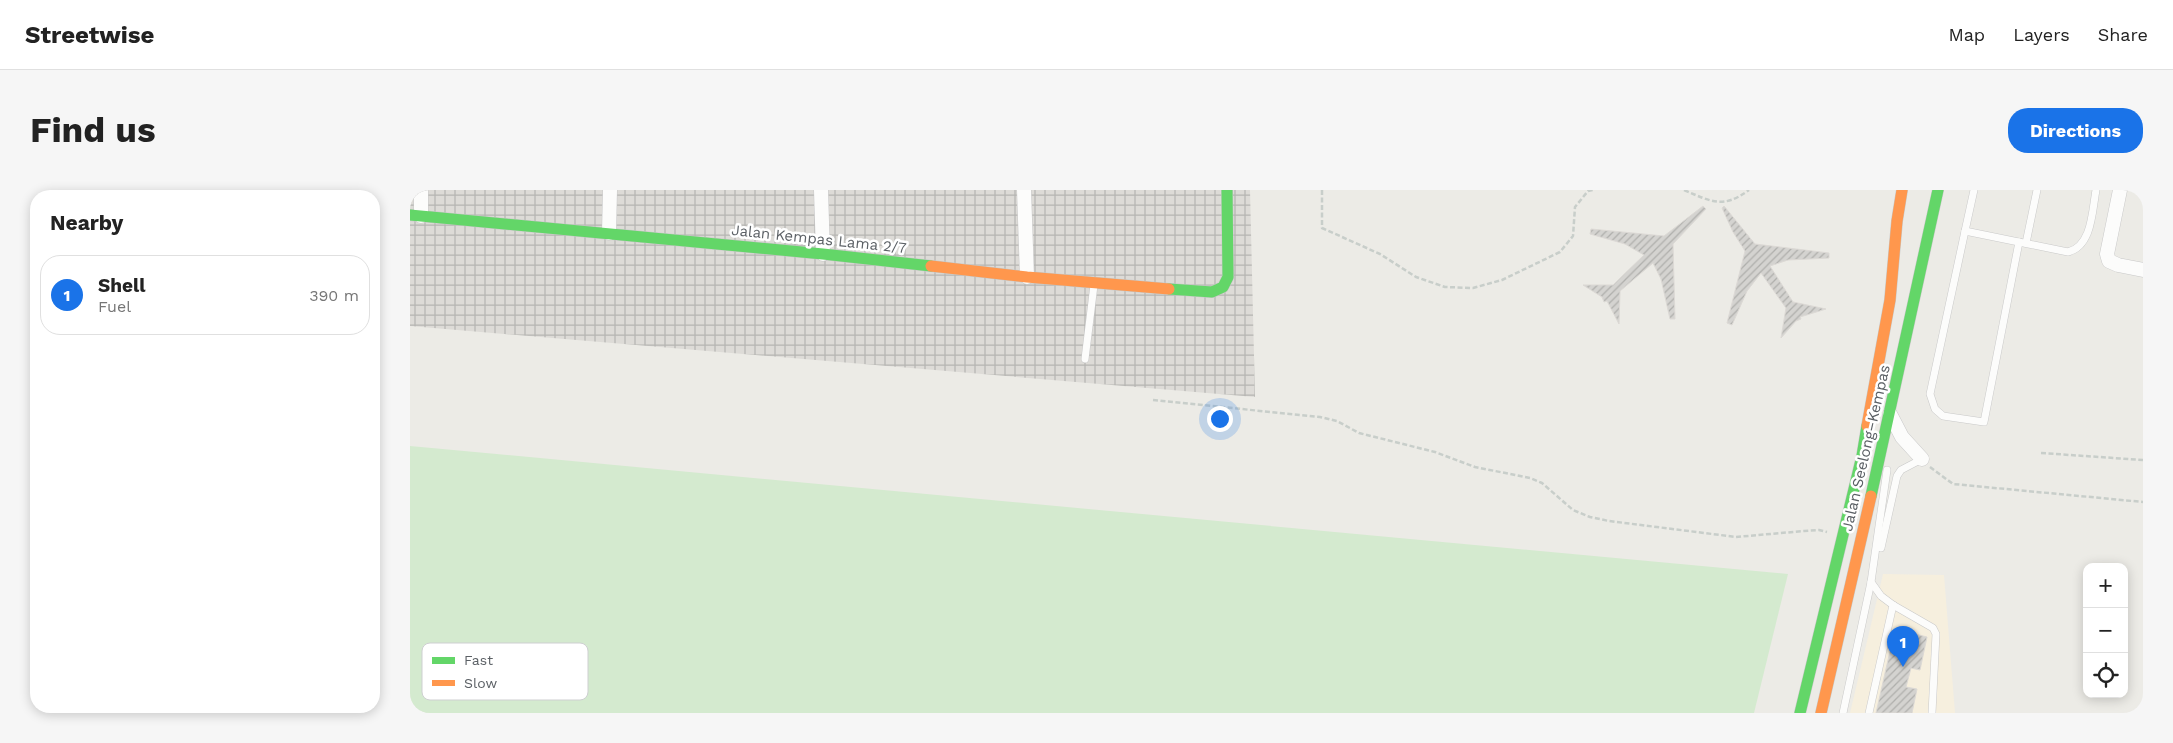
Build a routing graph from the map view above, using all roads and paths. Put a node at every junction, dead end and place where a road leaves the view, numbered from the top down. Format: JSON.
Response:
{"nodes":[{"id":1,"x":421,"y":190,"type":"edge"},
{"id":2,"x":610,"y":190,"type":"edge"},
{"id":3,"x":821,"y":190,"type":"edge"},
{"id":4,"x":1024,"y":190,"type":"edge"},
{"id":5,"x":1227,"y":190,"type":"edge"},
{"id":6,"x":1322,"y":190,"type":"edge"},
{"id":7,"x":1593,"y":190,"type":"edge"},
{"id":8,"x":1684,"y":190,"type":"edge"},
{"id":9,"x":1749,"y":190,"type":"edge"},
{"id":10,"x":1896,"y":190,"type":"edge"},
{"id":11,"x":1902,"y":190,"type":"edge"},
{"id":12,"x":1938,"y":190,"type":"edge"},
{"id":13,"x":1974,"y":190,"type":"edge"},
{"id":14,"x":2037,"y":190,"type":"edge"},
{"id":15,"x":2096,"y":190,"type":"edge"},
{"id":16,"x":2120,"y":190,"type":"edge"},
{"id":17,"x":416,"y":215,"type":"edge"},
{"id":18,"x":1897,"y":222,"type":"junction"},
{"id":19,"x":1965,"y":230,"type":"junction"},
{"id":20,"x":609,"y":233,"type":"junction"},
{"id":21,"x":2023,"y":243,"type":"junction"},
{"id":22,"x":822,"y":254,"type":"junction"},
{"id":23,"x":2143,"y":270,"type":"edge"},
{"id":24,"x":1027,"y":277,"type":"junction"},
{"id":25,"x":1094,"y":283,"type":"junction"},
{"id":26,"x":1085,"y":359,"type":"dead end"},
{"id":27,"x":1152,"y":400,"type":"dead end"},
{"id":28,"x":1890,"y":414,"type":"junction"},
{"id":29,"x":2040,"y":453,"type":"dead end"},
{"id":30,"x":1922,"y":459,"type":"junction"},
{"id":31,"x":2143,"y":460,"type":"edge"},
{"id":32,"x":2143,"y":502,"type":"edge"},
{"id":33,"x":1843,"y":537,"type":"junction"},
{"id":34,"x":1871,"y":582,"type":"junction"},
{"id":35,"x":1893,"y":605,"type":"junction"},
{"id":36,"x":1800,"y":713,"type":"edge"},
{"id":37,"x":1821,"y":713,"type":"edge"},
{"id":38,"x":1843,"y":713,"type":"edge"},
{"id":39,"x":1869,"y":713,"type":"edge"},
{"id":40,"x":1932,"y":713,"type":"edge"}],
"edges":[{"from":1,"to":17,"type":"street"},
{"from":2,"to":20,"type":"street"},
{"from":3,"to":22,"type":"street"},
{"from":4,"to":24,"type":"street"},
{"from":5,"to":25,"type":"main road","name":"Jalan Kempas Lama 2/7"},
{"from":6,"to":7,"type":"path"},
{"from":8,"to":9,"type":"path"},
{"from":10,"to":18,"type":"main road"},
{"from":11,"to":18,"type":"main road","name":"Jalan Seelong–Kempas"},
{"from":12,"to":28,"type":"main road","name":"Jalan Seelong–Kempas"},
{"from":13,"to":19,"type":"lane"},
{"from":14,"to":21,"type":"lane"},
{"from":15,"to":21,"type":"lane"},
{"from":16,"to":23,"type":"street"},
{"from":17,"to":20,"type":"main road","name":"Jalan Kempas Lama 2/7"},
{"from":18,"to":33,"type":"main road","name":"Jalan Seelong–Kempas"},
{"from":19,"to":21,"type":"lane"},
{"from":19,"to":21,"type":"lane"},
{"from":20,"to":22,"type":"main road","name":"Jalan Kempas Lama 2/7"},
{"from":22,"to":24,"type":"main road","name":"Jalan Kempas Lama 2/7"},
{"from":24,"to":25,"type":"main road","name":"Jalan Kempas Lama 2/7"},
{"from":25,"to":26,"type":"lane"},
{"from":27,"to":33,"type":"path"},
{"from":28,"to":30,"type":"street"},
{"from":28,"to":34,"type":"lane"},
{"from":28,"to":37,"type":"main road","name":"Jalan Seelong–Kempas"},
{"from":29,"to":31,"type":"path"},
{"from":30,"to":32,"type":"path"},
{"from":30,"to":34,"type":"lane"},
{"from":33,"to":36,"type":"main road","name":"Jalan Seelong–Kempas"},
{"from":34,"to":35,"type":"lane"},
{"from":34,"to":38,"type":"lane"},
{"from":35,"to":39,"type":"lane"},
{"from":35,"to":40,"type":"lane"}]}
